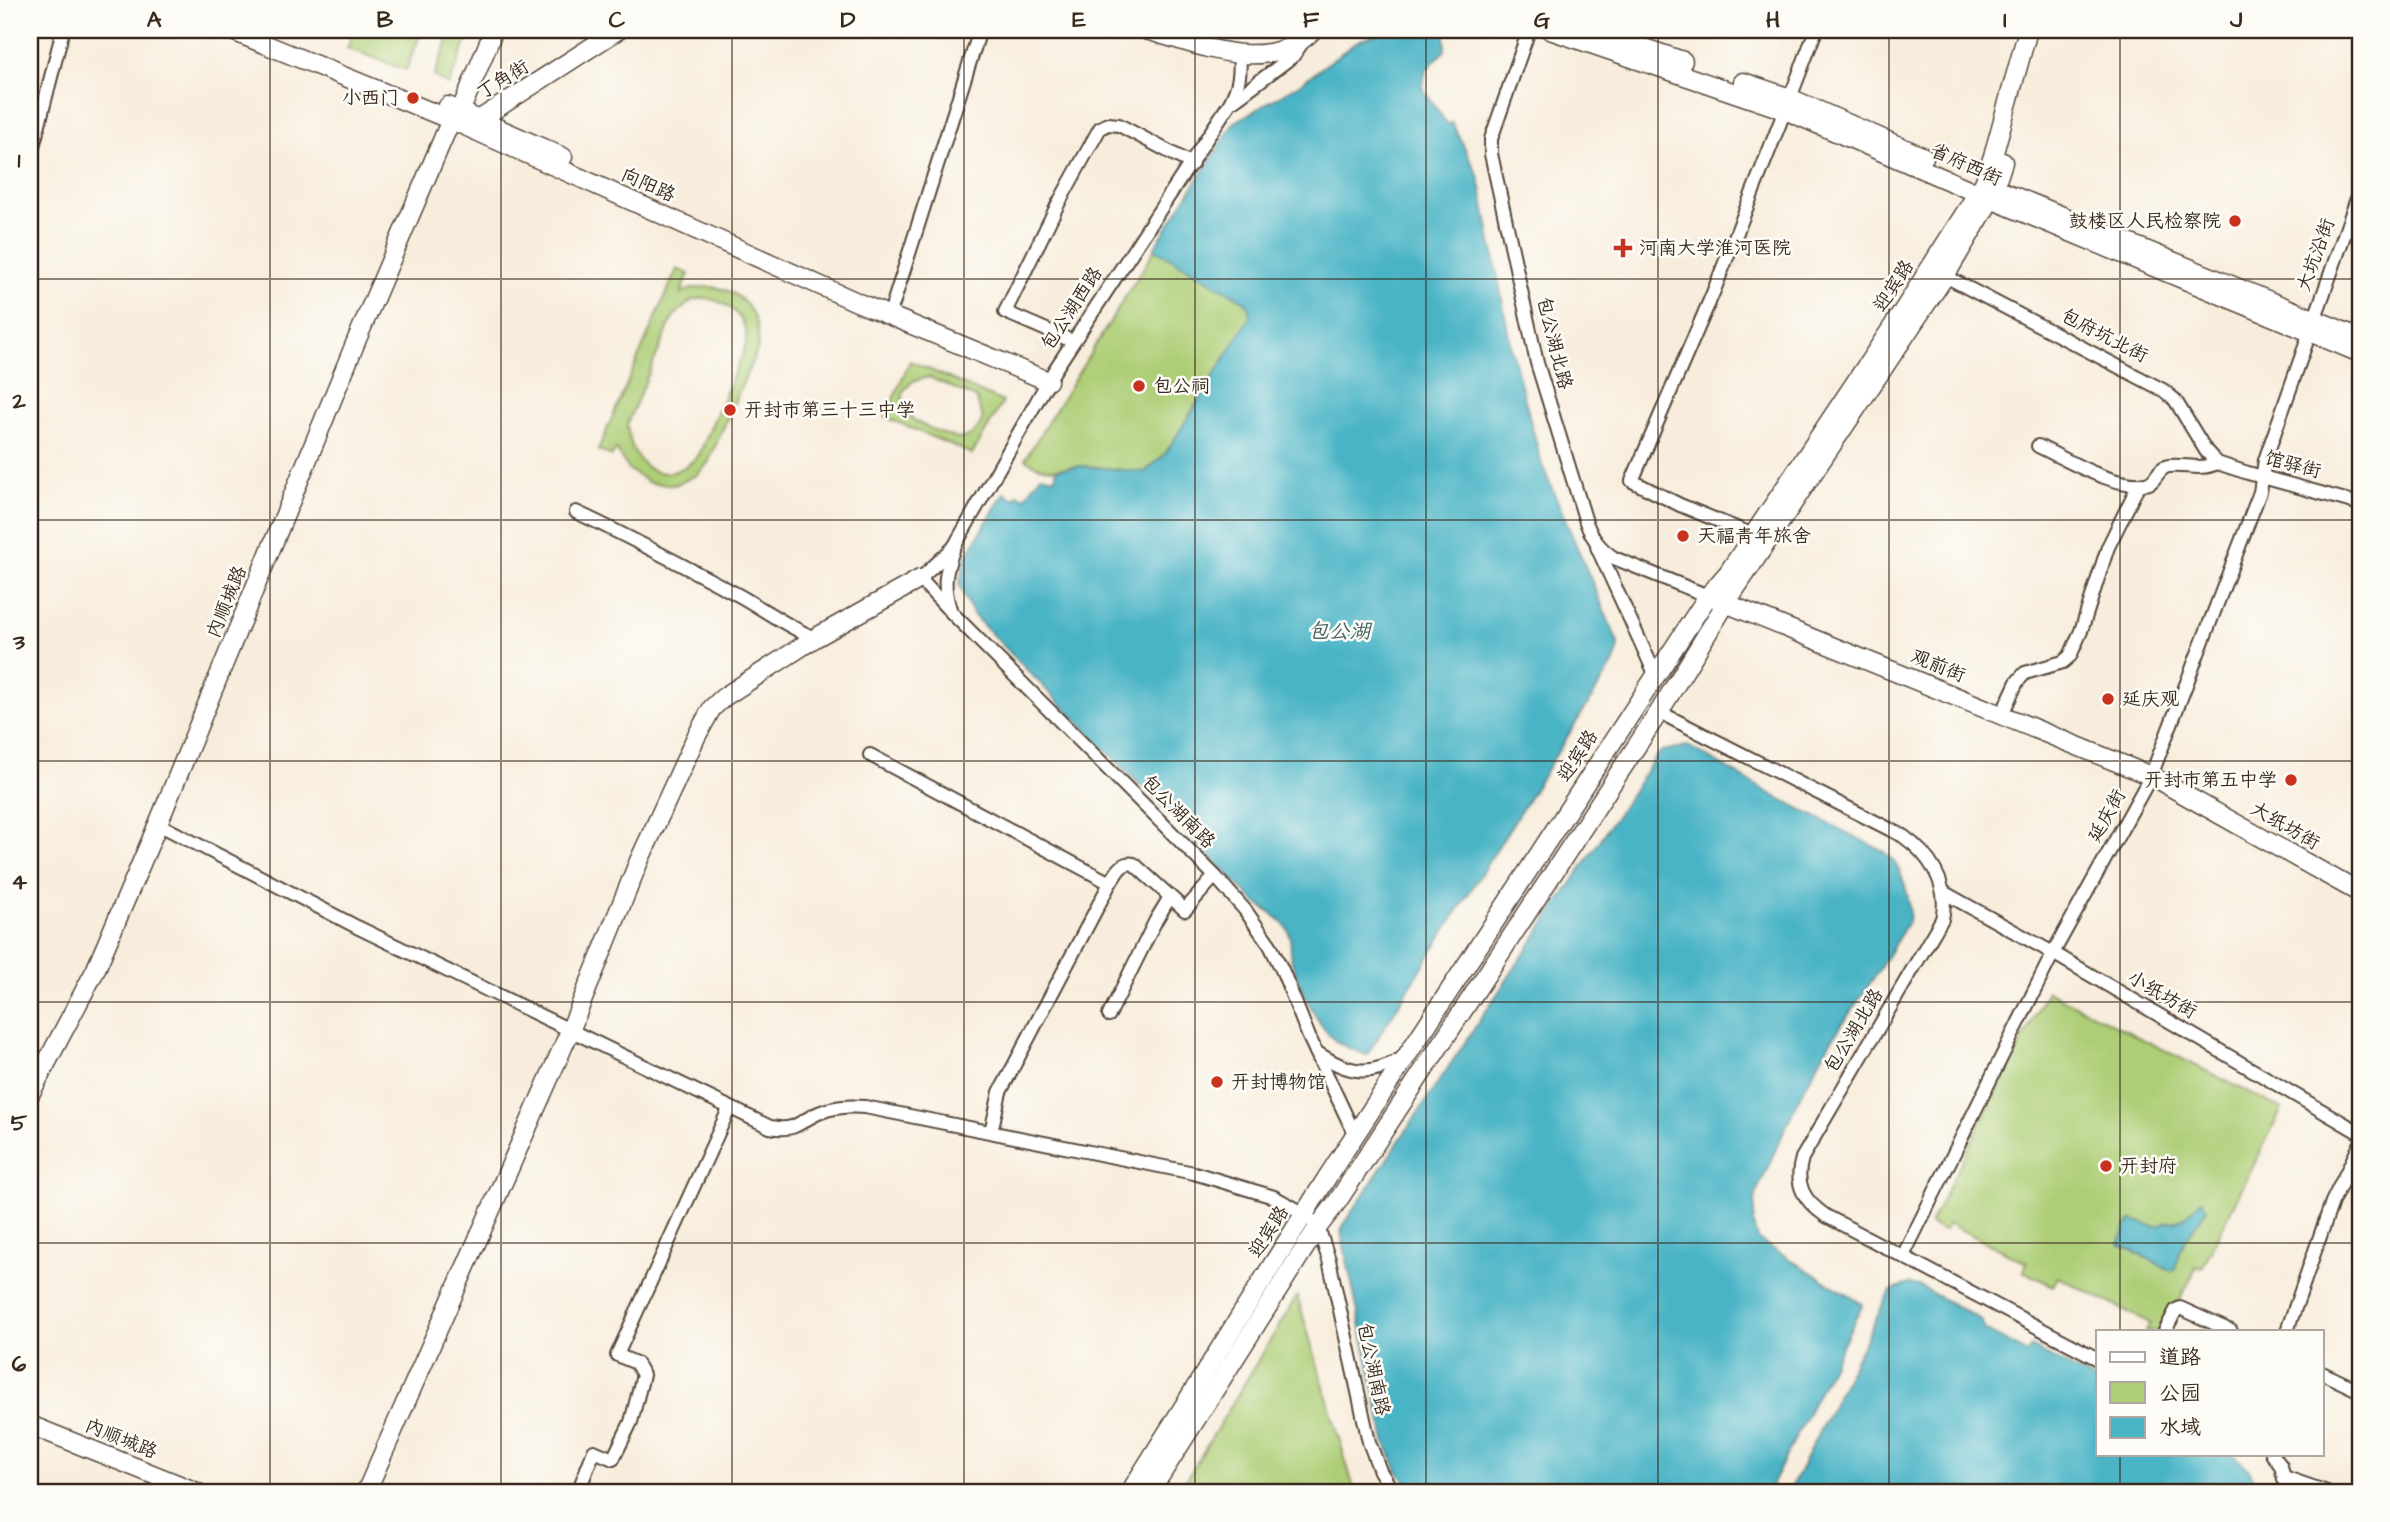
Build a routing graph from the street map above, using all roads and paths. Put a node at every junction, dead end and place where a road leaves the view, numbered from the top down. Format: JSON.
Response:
{"nodes":[{"id":1,"x":63,"y":30,"type":"edge"},
{"id":2,"x":230,"y":30,"type":"edge"},
{"id":3,"x":260,"y":30,"type":"edge"},
{"id":4,"x":485,"y":30,"type":"edge"},
{"id":5,"x":494,"y":30,"type":"edge"},
{"id":6,"x":618,"y":30,"type":"edge"},
{"id":7,"x":980,"y":30,"type":"edge"},
{"id":8,"x":1146,"y":30,"type":"edge"},
{"id":9,"x":1529,"y":30,"type":"edge"},
{"id":10,"x":1550,"y":30,"type":"edge"},
{"id":11,"x":1590,"y":30,"type":"edge"},
{"id":12,"x":1816,"y":30,"type":"edge"},
{"id":13,"x":2028,"y":30,"type":"edge"},
{"id":14,"x":2040,"y":30,"type":"edge"},
{"id":15,"x":1310,"y":32,"type":"edge"},
{"id":16,"x":1239,"y":54,"type":"junction"},
{"id":17,"x":1230,"y":103,"type":"junction"},
{"id":18,"x":1787,"y":104,"type":"junction"},
{"id":19,"x":454,"y":116,"type":"junction"},
{"id":20,"x":480,"y":119,"type":"junction"},
{"id":21,"x":30,"y":159,"type":"edge"},
{"id":22,"x":1192,"y":164,"type":"junction"},
{"id":23,"x":2360,"y":190,"type":"edge"},
{"id":24,"x":1987,"y":191,"type":"junction"},
{"id":25,"x":1945,"y":276,"type":"junction"},
{"id":26,"x":892,"y":304,"type":"junction"},
{"id":27,"x":2311,"y":327,"type":"junction"},
{"id":28,"x":2360,"y":338,"type":"edge"},
{"id":29,"x":1072,"y":341,"type":"junction"},
{"id":30,"x":2360,"y":353,"type":"edge"},
{"id":31,"x":1051,"y":376,"type":"junction"},
{"id":32,"x":2038,"y":446,"type":"dead end"},
{"id":33,"x":2217,"y":463,"type":"junction"},
{"id":34,"x":2262,"y":477,"type":"junction"},
{"id":35,"x":2139,"y":484,"type":"junction"},
{"id":36,"x":2360,"y":504,"type":"edge"},
{"id":37,"x":576,"y":512,"type":"dead end"},
{"id":38,"x":1753,"y":536,"type":"junction"},
{"id":39,"x":1592,"y":538,"type":"junction"},
{"id":40,"x":954,"y":548,"type":"junction"},
{"id":41,"x":920,"y":579,"type":"junction"},
{"id":42,"x":1709,"y":596,"type":"junction"},
{"id":43,"x":1726,"y":603,"type":"junction"},
{"id":44,"x":951,"y":612,"type":"junction"},
{"id":45,"x":815,"y":638,"type":"junction"},
{"id":46,"x":1656,"y":676,"type":"junction"},
{"id":47,"x":1659,"y":712,"type":"junction"},
{"id":48,"x":2002,"y":714,"type":"junction"},
{"id":49,"x":870,"y":755,"type":"dead end"},
{"id":50,"x":2151,"y":776,"type":"junction"},
{"id":51,"x":158,"y":824,"type":"junction"},
{"id":52,"x":1215,"y":876,"type":"junction"},
{"id":53,"x":1111,"y":883,"type":"junction"},
{"id":54,"x":1943,"y":892,"type":"junction"},
{"id":55,"x":2360,"y":893,"type":"edge"},
{"id":56,"x":1170,"y":897,"type":"junction"},
{"id":57,"x":2053,"y":953,"type":"junction"},
{"id":58,"x":1109,"y":1015,"type":"dead end"},
{"id":59,"x":570,"y":1031,"type":"junction"},
{"id":60,"x":1316,"y":1052,"type":"junction"},
{"id":61,"x":1408,"y":1054,"type":"junction"},
{"id":62,"x":30,"y":1094,"type":"edge"},
{"id":63,"x":729,"y":1109,"type":"junction"},
{"id":64,"x":991,"y":1132,"type":"junction"},
{"id":65,"x":2360,"y":1133,"type":"edge"},
{"id":66,"x":1355,"y":1135,"type":"junction"},
{"id":67,"x":2360,"y":1145,"type":"edge"},
{"id":68,"x":1312,"y":1221,"type":"junction"},
{"id":69,"x":1903,"y":1256,"type":"junction"},
{"id":70,"x":2166,"y":1330,"type":"edge"},
{"id":71,"x":2229,"y":1330,"type":"edge"},
{"id":72,"x":2287,"y":1330,"type":"edge"},
{"id":73,"x":2096,"y":1358,"type":"edge"},
{"id":74,"x":2324,"y":1374,"type":"edge"},
{"id":75,"x":2360,"y":1391,"type":"edge"},
{"id":76,"x":30,"y":1425,"type":"edge"},
{"id":77,"x":2274,"y":1456,"type":"edge"},
{"id":78,"x":2284,"y":1477,"type":"junction"},
{"id":79,"x":197,"y":1492,"type":"edge"},
{"id":80,"x":366,"y":1492,"type":"edge"},
{"id":81,"x":578,"y":1492,"type":"edge"},
{"id":82,"x":1130,"y":1492,"type":"edge"},
{"id":83,"x":1150,"y":1492,"type":"edge"},
{"id":84,"x":1393,"y":1492,"type":"edge"},
{"id":85,"x":2287,"y":1492,"type":"edge"},
{"id":86,"x":2327,"y":1492,"type":"edge"}],
"edges":[{"from":1,"to":21,"type":"street"},
{"from":2,"to":19,"type":"street","name":"向阳路"},
{"from":3,"to":19,"type":"street","name":"向阳路"},
{"from":4,"to":19,"type":"street","name":"内顺城路"},
{"from":5,"to":19,"type":"street","name":"内顺城路"},
{"from":6,"to":20,"type":"street","name":"丁角街"},
{"from":7,"to":26,"type":"street"},
{"from":8,"to":16,"type":"street"},
{"from":9,"to":39,"type":"street","name":"包公湖北路"},
{"from":10,"to":18,"type":"street","name":"省府西街"},
{"from":11,"to":18,"type":"street","name":"省府西街"},
{"from":12,"to":18,"type":"street"},
{"from":13,"to":24,"type":"street","name":"迎宾路"},
{"from":14,"to":24,"type":"street","name":"迎宾路"},
{"from":15,"to":16,"type":"street"},
{"from":15,"to":17,"type":"street"},
{"from":16,"to":17,"type":"street","name":"包公湖西路"},
{"from":17,"to":22,"type":"street","name":"包公湖西路"},
{"from":18,"to":24,"type":"street","name":"省府西街"},
{"from":18,"to":38,"type":"street"},
{"from":19,"to":20,"type":"street","name":"向阳路"},
{"from":19,"to":31,"type":"street","name":"向阳路"},
{"from":19,"to":51,"type":"street","name":"内顺城路"},
{"from":20,"to":26,"type":"street","name":"向阳路"},
{"from":22,"to":29,"type":"street","name":"包公湖西路"},
{"from":22,"to":29,"type":"street"},
{"from":23,"to":27,"type":"street","name":"大坑沿街"},
{"from":24,"to":25,"type":"street","name":"迎宾路"},
{"from":24,"to":27,"type":"street","name":"省府西街"},
{"from":24,"to":38,"type":"street","name":"迎宾路"},
{"from":25,"to":33,"type":"street","name":"包府坑北街"},
{"from":25,"to":43,"type":"street","name":"迎宾路"},
{"from":26,"to":31,"type":"street","name":"向阳路"},
{"from":27,"to":28,"type":"street","name":"省府西街"},
{"from":27,"to":30,"type":"street","name":"省府西街"},
{"from":27,"to":34,"type":"street","name":"延庆街"},
{"from":29,"to":31,"type":"street","name":"包公湖西路"},
{"from":31,"to":40,"type":"street","name":"包公湖西路"},
{"from":32,"to":35,"type":"street"},
{"from":33,"to":34,"type":"street","name":"馆驿街"},
{"from":33,"to":35,"type":"street"},
{"from":34,"to":36,"type":"street","name":"馆驿街"},
{"from":34,"to":50,"type":"street","name":"延庆街"},
{"from":35,"to":48,"type":"street"},
{"from":37,"to":45,"type":"street"},
{"from":38,"to":42,"type":"street","name":"迎宾路"},
{"from":39,"to":42,"type":"street"},
{"from":39,"to":46,"type":"street","name":"包公湖北路"},
{"from":40,"to":41,"type":"street","name":"包公湖西路"},
{"from":40,"to":44,"type":"street"},
{"from":41,"to":44,"type":"street","name":"包公湖南路"},
{"from":41,"to":45,"type":"street"},
{"from":42,"to":43,"type":"street","name":"观前街"},
{"from":42,"to":46,"type":"street","name":"迎宾路"},
{"from":43,"to":47,"type":"street","name":"迎宾路"},
{"from":43,"to":48,"type":"street","name":"观前街"},
{"from":44,"to":52,"type":"street","name":"包公湖南路"},
{"from":45,"to":59,"type":"street"},
{"from":46,"to":61,"type":"street","name":"迎宾路"},
{"from":47,"to":54,"type":"street"},
{"from":47,"to":68,"type":"street","name":"迎宾路"},
{"from":48,"to":50,"type":"street","name":"观前街"},
{"from":49,"to":53,"type":"street"},
{"from":50,"to":55,"type":"street","name":"大纸坊街"},
{"from":50,"to":57,"type":"street","name":"延庆街"},
{"from":51,"to":59,"type":"street"},
{"from":51,"to":62,"type":"street","name":"内顺城路"},
{"from":52,"to":56,"type":"street"},
{"from":52,"to":60,"type":"street","name":"包公湖南路"},
{"from":53,"to":56,"type":"street"},
{"from":53,"to":64,"type":"street"},
{"from":54,"to":57,"type":"street","name":"小纸坊街"},
{"from":54,"to":69,"type":"street","name":"包公湖北路"},
{"from":56,"to":58,"type":"street"},
{"from":57,"to":65,"type":"street","name":"小纸坊街"},
{"from":57,"to":69,"type":"street","name":"延庆街"},
{"from":59,"to":63,"type":"street"},
{"from":59,"to":80,"type":"street"},
{"from":60,"to":61,"type":"street"},
{"from":60,"to":66,"type":"street","name":"包公湖南路"},
{"from":61,"to":66,"type":"street","name":"迎宾路"},
{"from":63,"to":64,"type":"street"},
{"from":63,"to":81,"type":"street"},
{"from":64,"to":68,"type":"street"},
{"from":66,"to":68,"type":"street","name":"迎宾路"},
{"from":67,"to":72,"type":"street"},
{"from":68,"to":82,"type":"street","name":"迎宾路"},
{"from":68,"to":83,"type":"street","name":"迎宾路"},
{"from":68,"to":84,"type":"street","name":"包公湖南路"},
{"from":69,"to":73,"type":"street","name":"包公湖北路"},
{"from":70,"to":71,"type":"street"},
{"from":74,"to":75,"type":"street"},
{"from":76,"to":79,"type":"street","name":"内顺城路"},
{"from":77,"to":78,"type":"street"},
{"from":78,"to":85,"type":"street"},
{"from":78,"to":86,"type":"street"}]}
